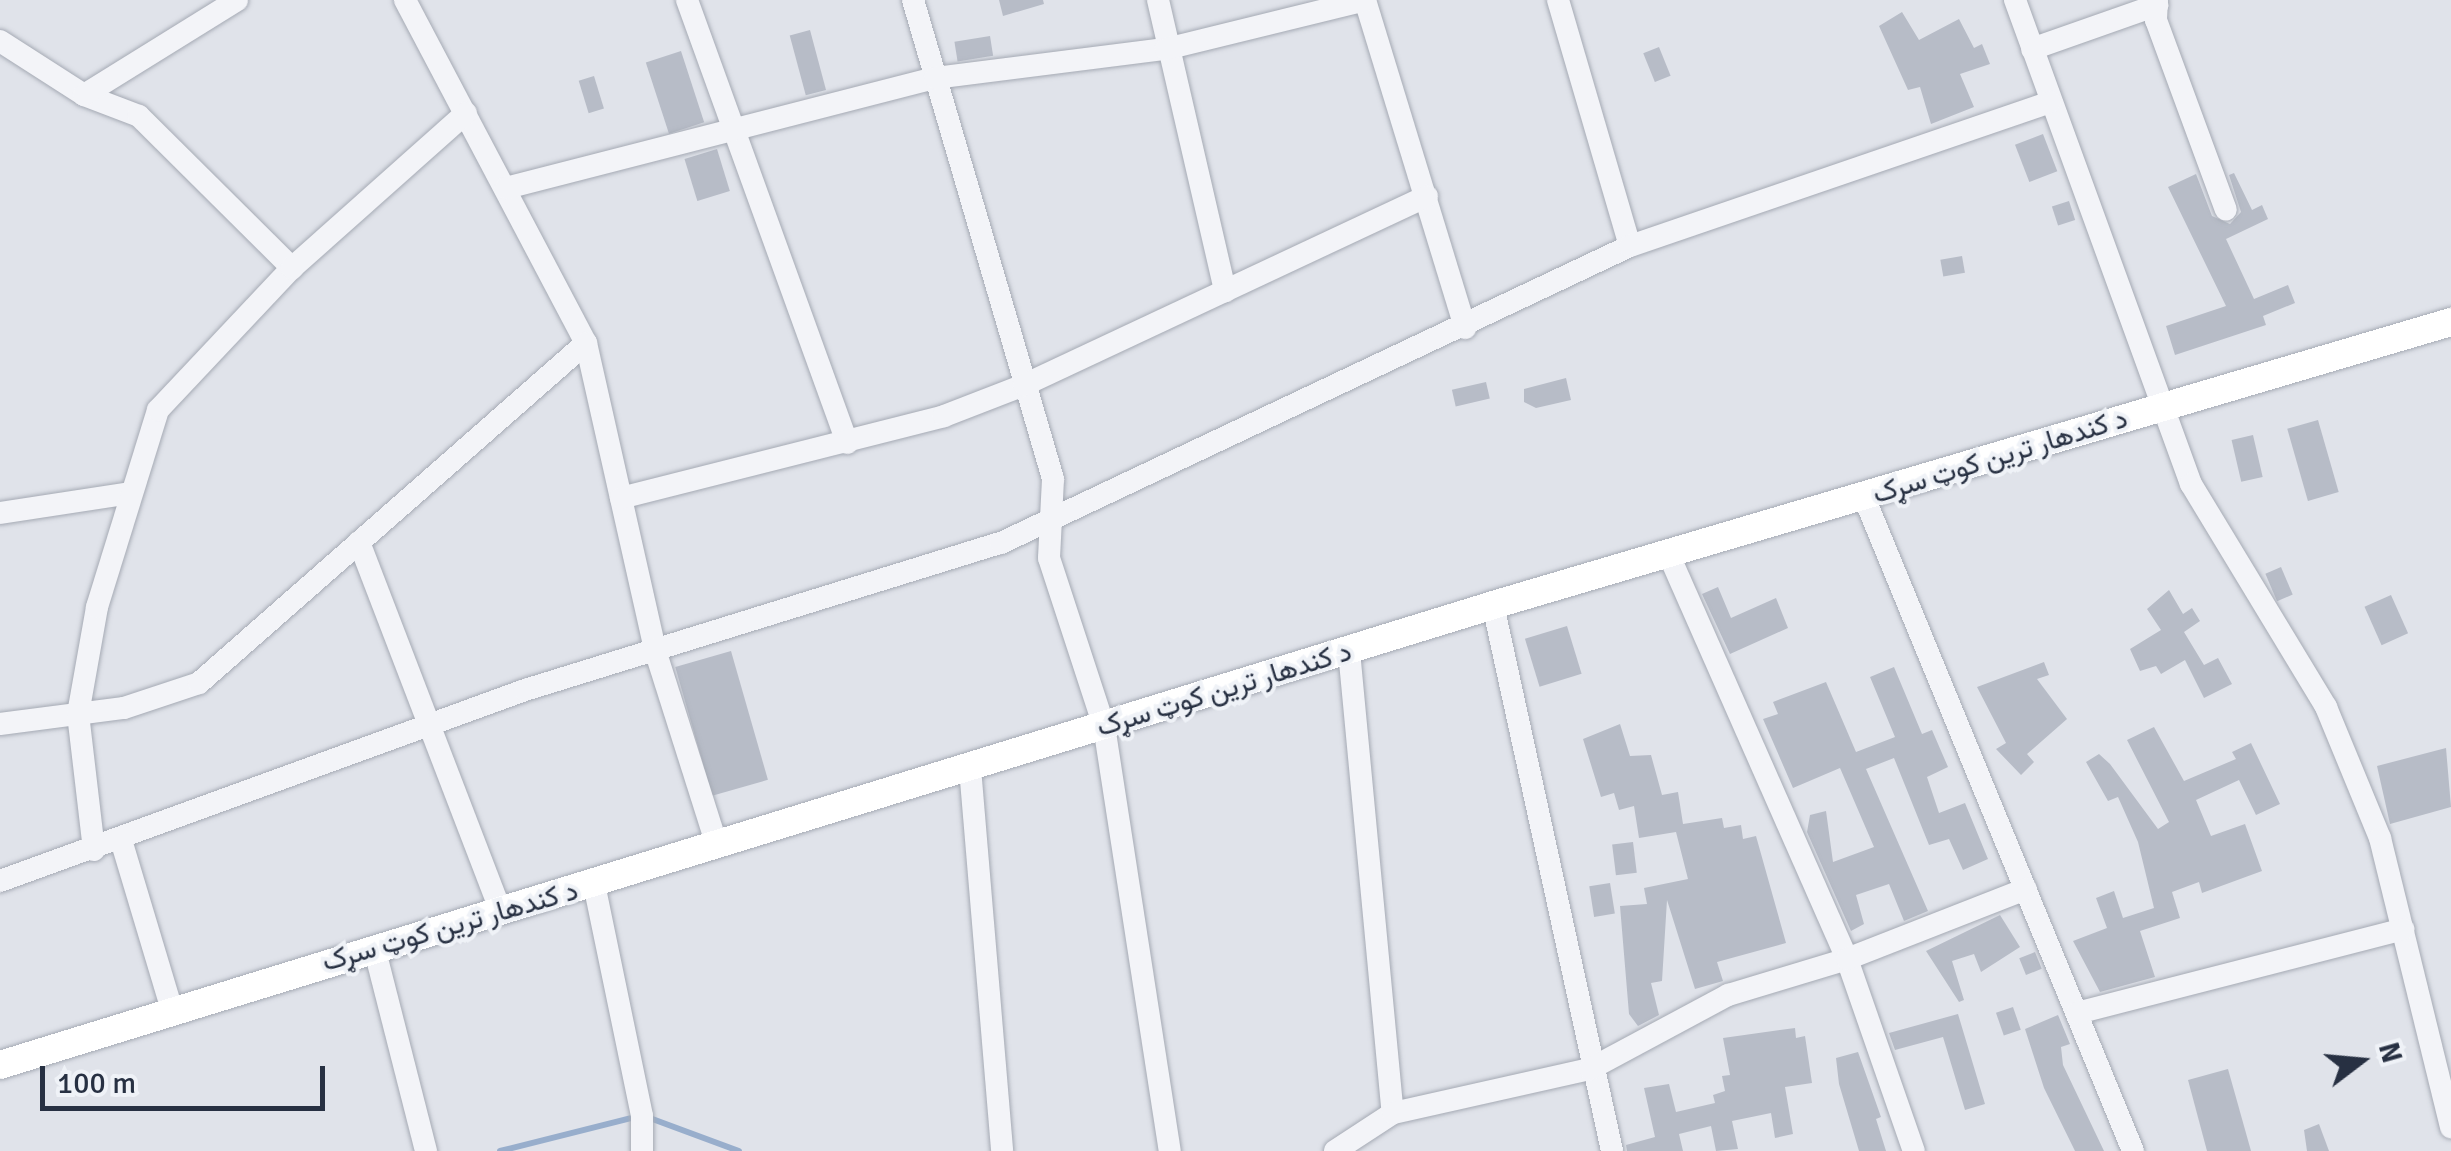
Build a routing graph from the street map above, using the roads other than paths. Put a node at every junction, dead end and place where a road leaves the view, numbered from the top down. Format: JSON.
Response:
{"nodes":[{"id":1,"x":236,"y":0,"type":"edge"},
{"id":2,"x":405,"y":0,"type":"edge"},
{"id":3,"x":688,"y":0,"type":"edge"},
{"id":4,"x":913,"y":0,"type":"edge"},
{"id":5,"x":1158,"y":0,"type":"edge"},
{"id":6,"x":1365,"y":0,"type":"edge"},
{"id":7,"x":1558,"y":0,"type":"edge"},
{"id":8,"x":2015,"y":0,"type":"edge"},
{"id":9,"x":2157,"y":2,"type":"edge"},
{"id":10,"x":0,"y":40,"type":"edge"},
{"id":11,"x":1166,"y":48,"type":"junction"},
{"id":12,"x":2032,"y":49,"type":"junction"},
{"id":13,"x":936,"y":78,"type":"junction"},
{"id":14,"x":84,"y":95,"type":"junction"},
{"id":15,"x":2050,"y":102,"type":"junction"},
{"id":16,"x":466,"y":113,"type":"junction"},
{"id":17,"x":737,"y":126,"type":"junction"},
{"id":18,"x":506,"y":188,"type":"junction"},
{"id":19,"x":1427,"y":196,"type":"junction"},
{"id":20,"x":2226,"y":210,"type":"dead end"},
{"id":21,"x":1630,"y":246,"type":"junction"},
{"id":22,"x":292,"y":268,"type":"junction"},
{"id":23,"x":1225,"y":291,"type":"junction"},
{"id":24,"x":2451,"y":322,"type":"edge"},
{"id":25,"x":1465,"y":328,"type":"junction"},
{"id":26,"x":586,"y":343,"type":"junction"},
{"id":27,"x":1024,"y":385,"type":"junction"},
{"id":28,"x":2166,"y":405,"type":"junction"},
{"id":29,"x":847,"y":443,"type":"junction"},
{"id":30,"x":130,"y":493,"type":"junction"},
{"id":31,"x":1864,"y":497,"type":"junction"},
{"id":32,"x":621,"y":498,"type":"junction"},
{"id":33,"x":0,"y":513,"type":"edge"},
{"id":34,"x":1050,"y":524,"type":"junction"},
{"id":35,"x":359,"y":542,"type":"junction"},
{"id":36,"x":1668,"y":553,"type":"junction"},
{"id":37,"x":1493,"y":605,"type":"junction"},
{"id":38,"x":656,"y":650,"type":"junction"},
{"id":39,"x":1349,"y":651,"type":"junction"},
{"id":40,"x":78,"y":714,"type":"junction"},
{"id":41,"x":0,"y":724,"type":"edge"},
{"id":42,"x":430,"y":726,"type":"junction"},
{"id":43,"x":1104,"y":726,"type":"junction"},
{"id":44,"x":970,"y":768,"type":"junction"},
{"id":45,"x":122,"y":840,"type":"junction"},
{"id":46,"x":717,"y":846,"type":"junction"},
{"id":47,"x":94,"y":850,"type":"junction"},
{"id":48,"x":0,"y":881,"type":"edge"},
{"id":49,"x":594,"y":884,"type":"junction"},
{"id":50,"x":2026,"y":890,"type":"junction"},
{"id":51,"x":501,"y":911,"type":"junction"},
{"id":52,"x":2403,"y":929,"type":"junction"},
{"id":53,"x":374,"y":947,"type":"junction"},
{"id":54,"x":1847,"y":959,"type":"junction"},
{"id":55,"x":172,"y":1010,"type":"junction"},
{"id":56,"x":2077,"y":1012,"type":"junction"},
{"id":57,"x":0,"y":1064,"type":"edge"},
{"id":58,"x":1590,"y":1068,"type":"junction"},
{"id":59,"x":1394,"y":1113,"type":"junction"},
{"id":60,"x":2451,"y":1127,"type":"edge"},
{"id":61,"x":426,"y":1151,"type":"edge"},
{"id":62,"x":642,"y":1151,"type":"edge"},
{"id":63,"x":1002,"y":1151,"type":"edge"},
{"id":64,"x":1170,"y":1151,"type":"edge"},
{"id":65,"x":1335,"y":1151,"type":"edge"},
{"id":66,"x":1612,"y":1151,"type":"edge"},
{"id":67,"x":1914,"y":1151,"type":"edge"},
{"id":68,"x":2133,"y":1151,"type":"edge"}],
"edges":[{"from":1,"to":14,"type":"street"},
{"from":2,"to":16,"type":"street"},
{"from":3,"to":17,"type":"street"},
{"from":4,"to":13,"type":"street"},
{"from":5,"to":11,"type":"street"},
{"from":6,"to":11,"type":"street"},
{"from":6,"to":19,"type":"street"},
{"from":7,"to":21,"type":"street"},
{"from":8,"to":12,"type":"street"},
{"from":9,"to":12,"type":"street"},
{"from":9,"to":20,"type":"street"},
{"from":10,"to":14,"type":"street"},
{"from":11,"to":13,"type":"street"},
{"from":11,"to":23,"type":"street"},
{"from":12,"to":15,"type":"street"},
{"from":13,"to":17,"type":"street"},
{"from":13,"to":27,"type":"street"},
{"from":14,"to":22,"type":"street"},
{"from":15,"to":21,"type":"street"},
{"from":15,"to":28,"type":"street"},
{"from":16,"to":18,"type":"street"},
{"from":16,"to":22,"type":"street"},
{"from":17,"to":18,"type":"street"},
{"from":17,"to":29,"type":"street"},
{"from":18,"to":26,"type":"street"},
{"from":19,"to":23,"type":"street"},
{"from":19,"to":25,"type":"street"},
{"from":21,"to":25,"type":"street"},
{"from":22,"to":30,"type":"street"},
{"from":23,"to":27,"type":"street"},
{"from":24,"to":28,"type":"main road","name":"د کندهار ترين کوټ سړک"},
{"from":25,"to":34,"type":"street"},
{"from":26,"to":32,"type":"street"},
{"from":26,"to":35,"type":"street"},
{"from":27,"to":29,"type":"street"},
{"from":27,"to":34,"type":"street"},
{"from":28,"to":31,"type":"main road","name":"د کندهار ترين کوټ سړک"},
{"from":28,"to":52,"type":"street"},
{"from":29,"to":32,"type":"street"},
{"from":30,"to":33,"type":"street"},
{"from":30,"to":40,"type":"street"},
{"from":31,"to":36,"type":"main road","name":"د کندهار ترين کوټ سړک"},
{"from":31,"to":50,"type":"street"},
{"from":32,"to":38,"type":"street"},
{"from":34,"to":38,"type":"street"},
{"from":34,"to":43,"type":"street"},
{"from":35,"to":40,"type":"street"},
{"from":35,"to":42,"type":"street"},
{"from":36,"to":37,"type":"main road","name":"د کندهار ترين کوټ سړک"},
{"from":36,"to":54,"type":"street"},
{"from":37,"to":39,"type":"main road","name":"د کندهار ترين کوټ سړک"},
{"from":37,"to":58,"type":"street"},
{"from":38,"to":42,"type":"street"},
{"from":38,"to":46,"type":"street"},
{"from":39,"to":43,"type":"main road","name":"د کندهار ترين کوټ سړک"},
{"from":39,"to":59,"type":"street"},
{"from":40,"to":41,"type":"street"},
{"from":40,"to":47,"type":"street"},
{"from":42,"to":45,"type":"street"},
{"from":42,"to":51,"type":"street"},
{"from":43,"to":44,"type":"main road","name":"د کندهار ترين کوټ سړک"},
{"from":43,"to":64,"type":"street"},
{"from":44,"to":46,"type":"main road","name":"د کندهار ترين کوټ سړک"},
{"from":44,"to":63,"type":"street"},
{"from":45,"to":47,"type":"street"},
{"from":45,"to":55,"type":"street"},
{"from":46,"to":49,"type":"main road","name":"د کندهار ترين کوټ سړک"},
{"from":47,"to":48,"type":"street"},
{"from":49,"to":51,"type":"main road","name":"د کندهار ترين کوټ سړک"},
{"from":49,"to":62,"type":"street"},
{"from":50,"to":54,"type":"street"},
{"from":50,"to":56,"type":"street"},
{"from":51,"to":53,"type":"main road","name":"د کندهار ترين کوټ سړک"},
{"from":52,"to":56,"type":"street"},
{"from":52,"to":60,"type":"street"},
{"from":53,"to":55,"type":"main road","name":"د کندهار ترين کوټ سړک"},
{"from":53,"to":61,"type":"street"},
{"from":54,"to":58,"type":"street"},
{"from":54,"to":67,"type":"street"},
{"from":55,"to":57,"type":"main road","name":"د کندهار ترين کوټ سړک"},
{"from":56,"to":68,"type":"street"},
{"from":58,"to":59,"type":"street"},
{"from":58,"to":66,"type":"street"},
{"from":59,"to":65,"type":"street"}]}
